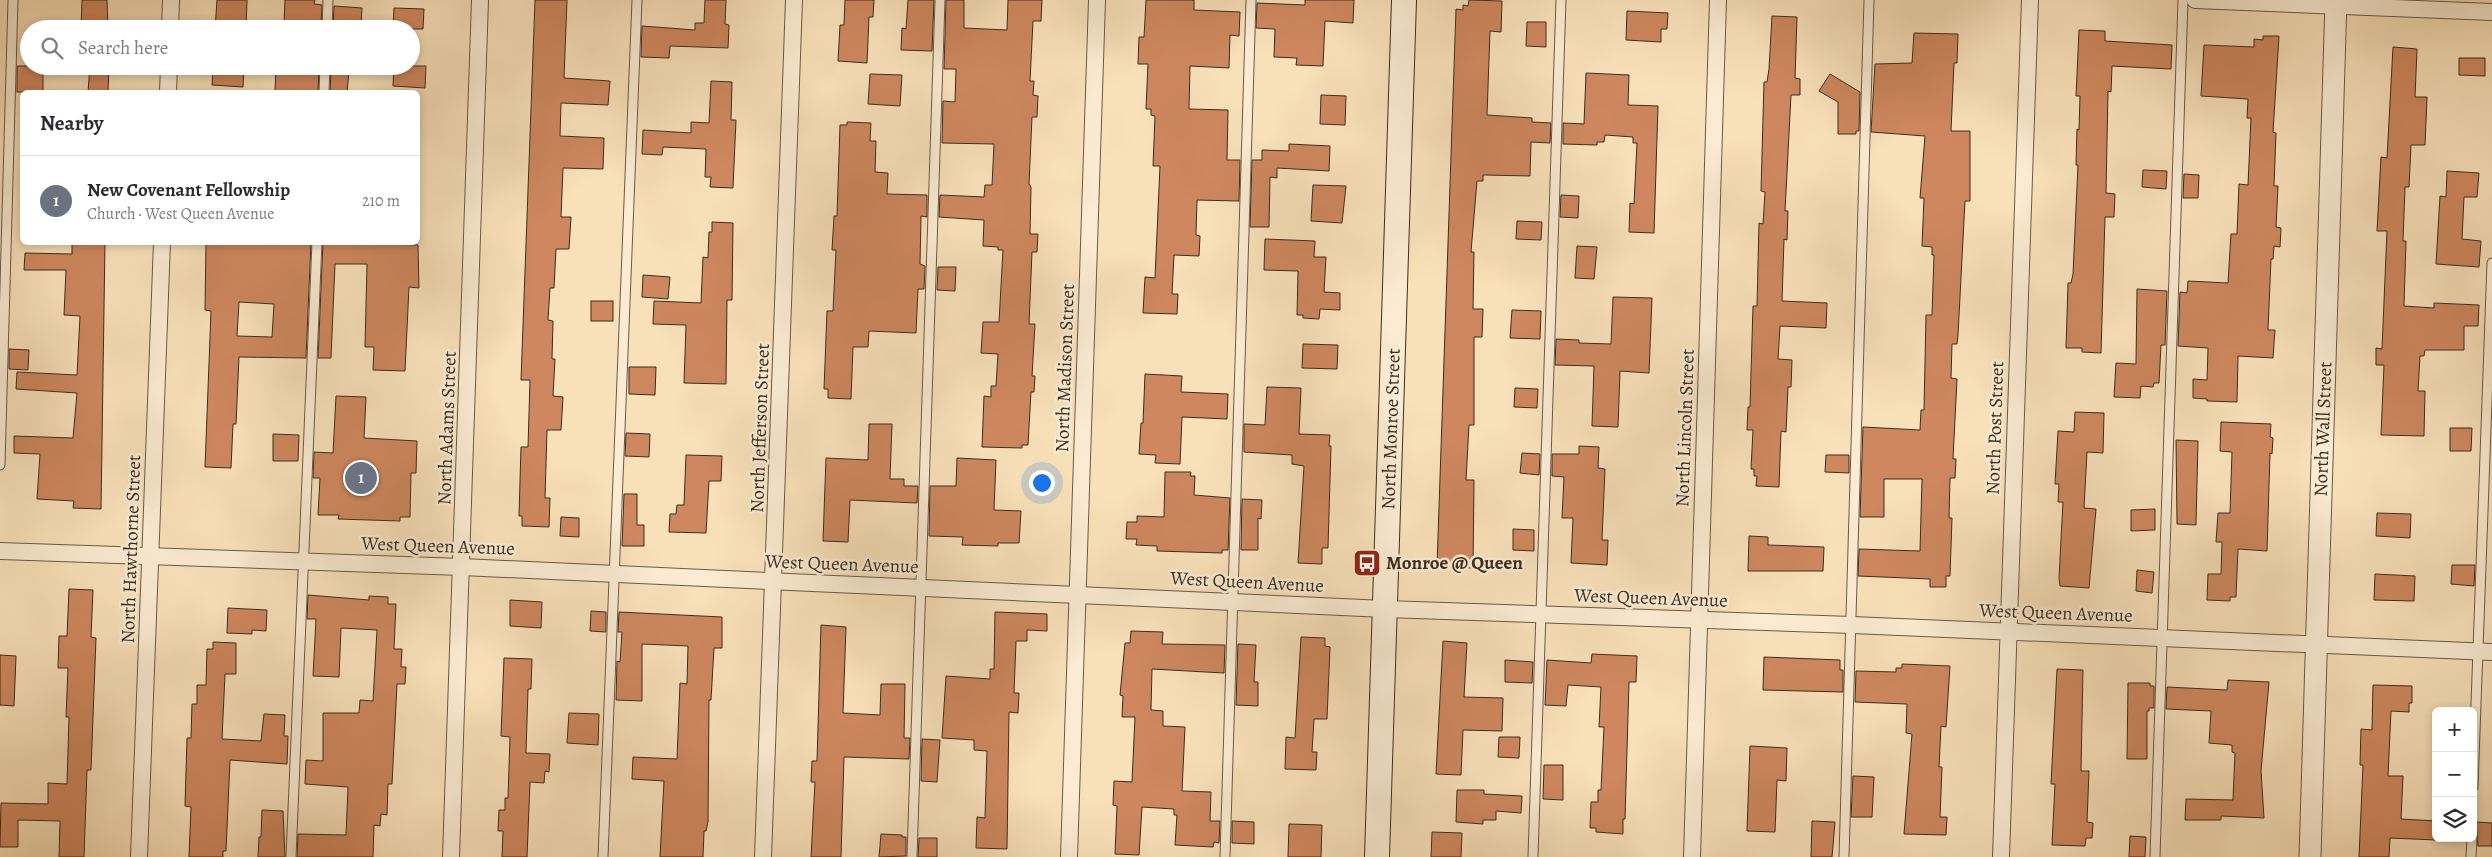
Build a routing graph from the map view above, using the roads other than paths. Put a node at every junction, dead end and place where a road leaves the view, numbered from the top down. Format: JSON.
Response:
{"nodes":[{"id":1,"x":14,"y":0,"type":"edge"},
{"id":2,"x":171,"y":0,"type":"edge"},
{"id":3,"x":328,"y":0,"type":"edge"},
{"id":4,"x":480,"y":0,"type":"edge"},
{"id":5,"x":637,"y":0,"type":"edge"},
{"id":6,"x":794,"y":0,"type":"edge"},
{"id":7,"x":940,"y":0,"type":"edge"},
{"id":8,"x":1097,"y":0,"type":"edge"},
{"id":9,"x":1251,"y":0,"type":"edge"},
{"id":10,"x":1404,"y":0,"type":"edge"},
{"id":11,"x":1561,"y":0,"type":"edge"},
{"id":12,"x":1718,"y":0,"type":"edge"},
{"id":13,"x":1869,"y":0,"type":"edge"},
{"id":14,"x":2030,"y":0,"type":"edge"},
{"id":15,"x":2183,"y":0,"type":"edge"},
{"id":16,"x":2196,"y":0,"type":"edge"},
{"id":17,"x":2336,"y":2,"type":"edge"},
{"id":18,"x":2492,"y":12,"type":"edge"},
{"id":19,"x":170,"y":20,"type":"edge"},
{"id":20,"x":327,"y":20,"type":"edge"},
{"id":21,"x":169,"y":75,"type":"edge"},
{"id":22,"x":325,"y":75,"type":"edge"},
{"id":23,"x":168,"y":90,"type":"edge"},
{"id":24,"x":324,"y":90,"type":"edge"},
{"id":25,"x":162,"y":245,"type":"edge"},
{"id":26,"x":317,"y":245,"type":"edge"},
{"id":27,"x":2492,"y":263,"type":"edge"},
{"id":28,"x":0,"y":465,"type":"edge"},
{"id":29,"x":0,"y":552,"type":"edge"},
{"id":30,"x":150,"y":556,"type":"junction"},
{"id":31,"x":302,"y":560,"type":"junction"},
{"id":32,"x":462,"y":566,"type":"junction"},
{"id":33,"x":614,"y":574,"type":"junction"},
{"id":34,"x":774,"y":582,"type":"junction"},
{"id":35,"x":921,"y":588,"type":"junction"},
{"id":36,"x":1078,"y":594,"type":"junction"},
{"id":37,"x":1234,"y":602,"type":"junction"},
{"id":38,"x":1385,"y":609,"type":"junction"},
{"id":39,"x":1541,"y":614,"type":"junction"},
{"id":40,"x":1700,"y":620,"type":"junction"},
{"id":41,"x":1852,"y":625,"type":"junction"},
{"id":42,"x":2008,"y":631,"type":"junction"},
{"id":43,"x":2163,"y":638,"type":"junction"},
{"id":44,"x":2317,"y":645,"type":"junction"},
{"id":45,"x":2485,"y":652,"type":"edge"},
{"id":46,"x":2476,"y":752,"type":"edge"},
{"id":47,"x":2472,"y":842,"type":"edge"},
{"id":48,"x":139,"y":857,"type":"edge"},
{"id":49,"x":291,"y":857,"type":"edge"},
{"id":50,"x":451,"y":857,"type":"edge"},
{"id":51,"x":603,"y":857,"type":"edge"},
{"id":52,"x":763,"y":857,"type":"edge"},
{"id":53,"x":912,"y":857,"type":"edge"},
{"id":54,"x":1069,"y":857,"type":"edge"},
{"id":55,"x":1224,"y":857,"type":"edge"},
{"id":56,"x":1377,"y":857,"type":"edge"},
{"id":57,"x":1533,"y":857,"type":"edge"},
{"id":58,"x":1692,"y":857,"type":"edge"},
{"id":59,"x":1844,"y":857,"type":"edge"},
{"id":60,"x":2001,"y":857,"type":"edge"},
{"id":61,"x":2155,"y":857,"type":"edge"},
{"id":62,"x":2310,"y":857,"type":"edge"},
{"id":63,"x":2471,"y":857,"type":"edge"}],
"edges":[{"from":1,"to":28,"type":"lane"},
{"from":2,"to":19,"type":"street"},
{"from":3,"to":20,"type":"lane"},
{"from":4,"to":32,"type":"street","name":"North Adams Street"},
{"from":5,"to":33,"type":"lane"},
{"from":6,"to":34,"type":"street","name":"North Jefferson Street"},
{"from":7,"to":35,"type":"lane"},
{"from":8,"to":36,"type":"street","name":"North Madison Street"},
{"from":9,"to":37,"type":"lane"},
{"from":10,"to":38,"type":"main road","name":"North Monroe Street"},
{"from":11,"to":39,"type":"lane"},
{"from":12,"to":40,"type":"street","name":"North Lincoln Street"},
{"from":13,"to":41,"type":"lane"},
{"from":14,"to":42,"type":"street","name":"North Post Street"},
{"from":15,"to":43,"type":"lane"},
{"from":16,"to":17,"type":"street"},
{"from":17,"to":18,"type":"street"},
{"from":17,"to":44,"type":"street","name":"North Wall Street"},
{"from":21,"to":23,"type":"street"},
{"from":22,"to":24,"type":"lane"},
{"from":25,"to":30,"type":"street","name":"North Hawthorne Street"},
{"from":26,"to":31,"type":"lane"},
{"from":27,"to":45,"type":"lane"},
{"from":29,"to":30,"type":"street","name":"West Queen Avenue"},
{"from":30,"to":31,"type":"street","name":"West Queen Avenue"},
{"from":30,"to":48,"type":"street","name":"North Hawthorne Street"},
{"from":31,"to":32,"type":"street","name":"West Queen Avenue"},
{"from":31,"to":49,"type":"lane"},
{"from":32,"to":33,"type":"street","name":"West Queen Avenue"},
{"from":32,"to":50,"type":"street","name":"North Adams Street"},
{"from":33,"to":34,"type":"street","name":"West Queen Avenue"},
{"from":33,"to":51,"type":"lane"},
{"from":34,"to":35,"type":"street","name":"West Queen Avenue"},
{"from":34,"to":52,"type":"street","name":"North Jefferson Street"},
{"from":35,"to":36,"type":"street","name":"West Queen Avenue"},
{"from":35,"to":53,"type":"lane"},
{"from":36,"to":37,"type":"street","name":"West Queen Avenue"},
{"from":36,"to":54,"type":"street","name":"North Madison Street"},
{"from":37,"to":38,"type":"street","name":"West Queen Avenue"},
{"from":37,"to":55,"type":"lane"},
{"from":38,"to":39,"type":"street","name":"West Queen Avenue"},
{"from":38,"to":56,"type":"main road","name":"North Monroe Street"},
{"from":39,"to":40,"type":"street","name":"West Queen Avenue"},
{"from":39,"to":57,"type":"lane"},
{"from":40,"to":41,"type":"street","name":"West Queen Avenue"},
{"from":40,"to":58,"type":"street","name":"North Lincoln Street"},
{"from":41,"to":42,"type":"street","name":"West Queen Avenue"},
{"from":41,"to":59,"type":"lane"},
{"from":42,"to":43,"type":"street","name":"West Queen Avenue"},
{"from":42,"to":60,"type":"street","name":"North Post Street"},
{"from":43,"to":44,"type":"street","name":"West Queen Avenue"},
{"from":43,"to":61,"type":"lane"},
{"from":44,"to":45,"type":"street","name":"West Queen Avenue"},
{"from":44,"to":62,"type":"street","name":"North Wall Street"},
{"from":45,"to":46,"type":"lane"},
{"from":47,"to":63,"type":"lane"}]}
